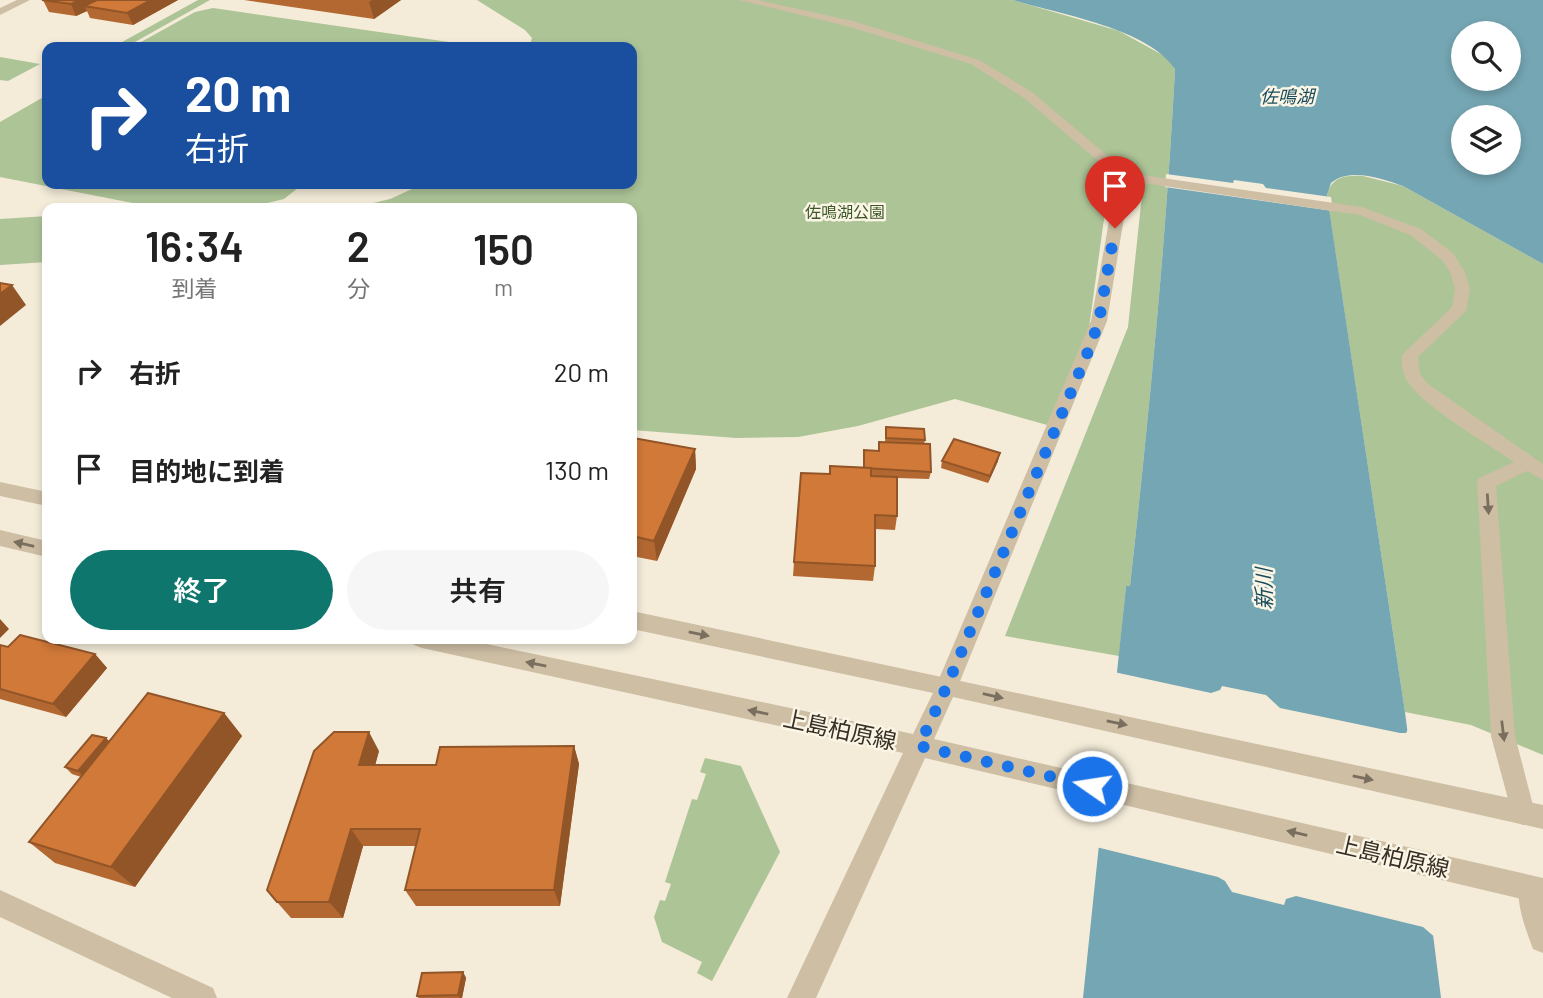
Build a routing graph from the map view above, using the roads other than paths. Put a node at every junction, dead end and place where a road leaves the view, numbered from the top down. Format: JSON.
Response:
{"nodes":[{"id":1,"x":25,"y":0,"type":"edge"},
{"id":2,"x":744,"y":0,"type":"edge"},
{"id":3,"x":0,"y":12,"type":"edge"},
{"id":4,"x":1133,"y":178,"type":"junction"},
{"id":5,"x":1536,"y":468,"type":"edge"},
{"id":6,"x":0,"y":489,"type":"edge"},
{"id":7,"x":42,"y":498,"type":"edge"},
{"id":8,"x":0,"y":538,"type":"edge"},
{"id":9,"x":42,"y":548,"type":"edge"},
{"id":10,"x":637,"y":621,"type":"edge"},
{"id":11,"x":445,"y":644,"type":"edge"},
{"id":12,"x":947,"y":686,"type":"junction"},
{"id":13,"x":919,"y":746,"type":"junction"},
{"id":14,"x":1533,"y":815,"type":"edge"},
{"id":15,"x":1537,"y":889,"type":"edge"},
{"id":16,"x":0,"y":903,"type":"edge"},
{"id":17,"x":1543,"y":939,"type":"edge"},
{"id":18,"x":204,"y":998,"type":"edge"},
{"id":19,"x":801,"y":998,"type":"edge"}],
"edges":[{"from":1,"to":3,"type":"street"},
{"from":2,"to":4,"type":"street"},
{"from":4,"to":5,"type":"street"},
{"from":4,"to":12,"type":"street"},
{"from":5,"to":14,"type":"street","one_way":true},
{"from":6,"to":7,"type":"street"},
{"from":9,"to":8,"type":"street","one_way":true},
{"from":10,"to":12,"type":"street","one_way":true},
{"from":13,"to":11,"type":"street","name":"上島柏原線","one_way":true},
{"from":12,"to":13,"type":"street"},
{"from":12,"to":14,"type":"street","one_way":true},
{"from":15,"to":13,"type":"street","name":"上島柏原線","one_way":true},
{"from":13,"to":19,"type":"street"},
{"from":15,"to":17,"type":"street"},
{"from":16,"to":18,"type":"street"}]}
